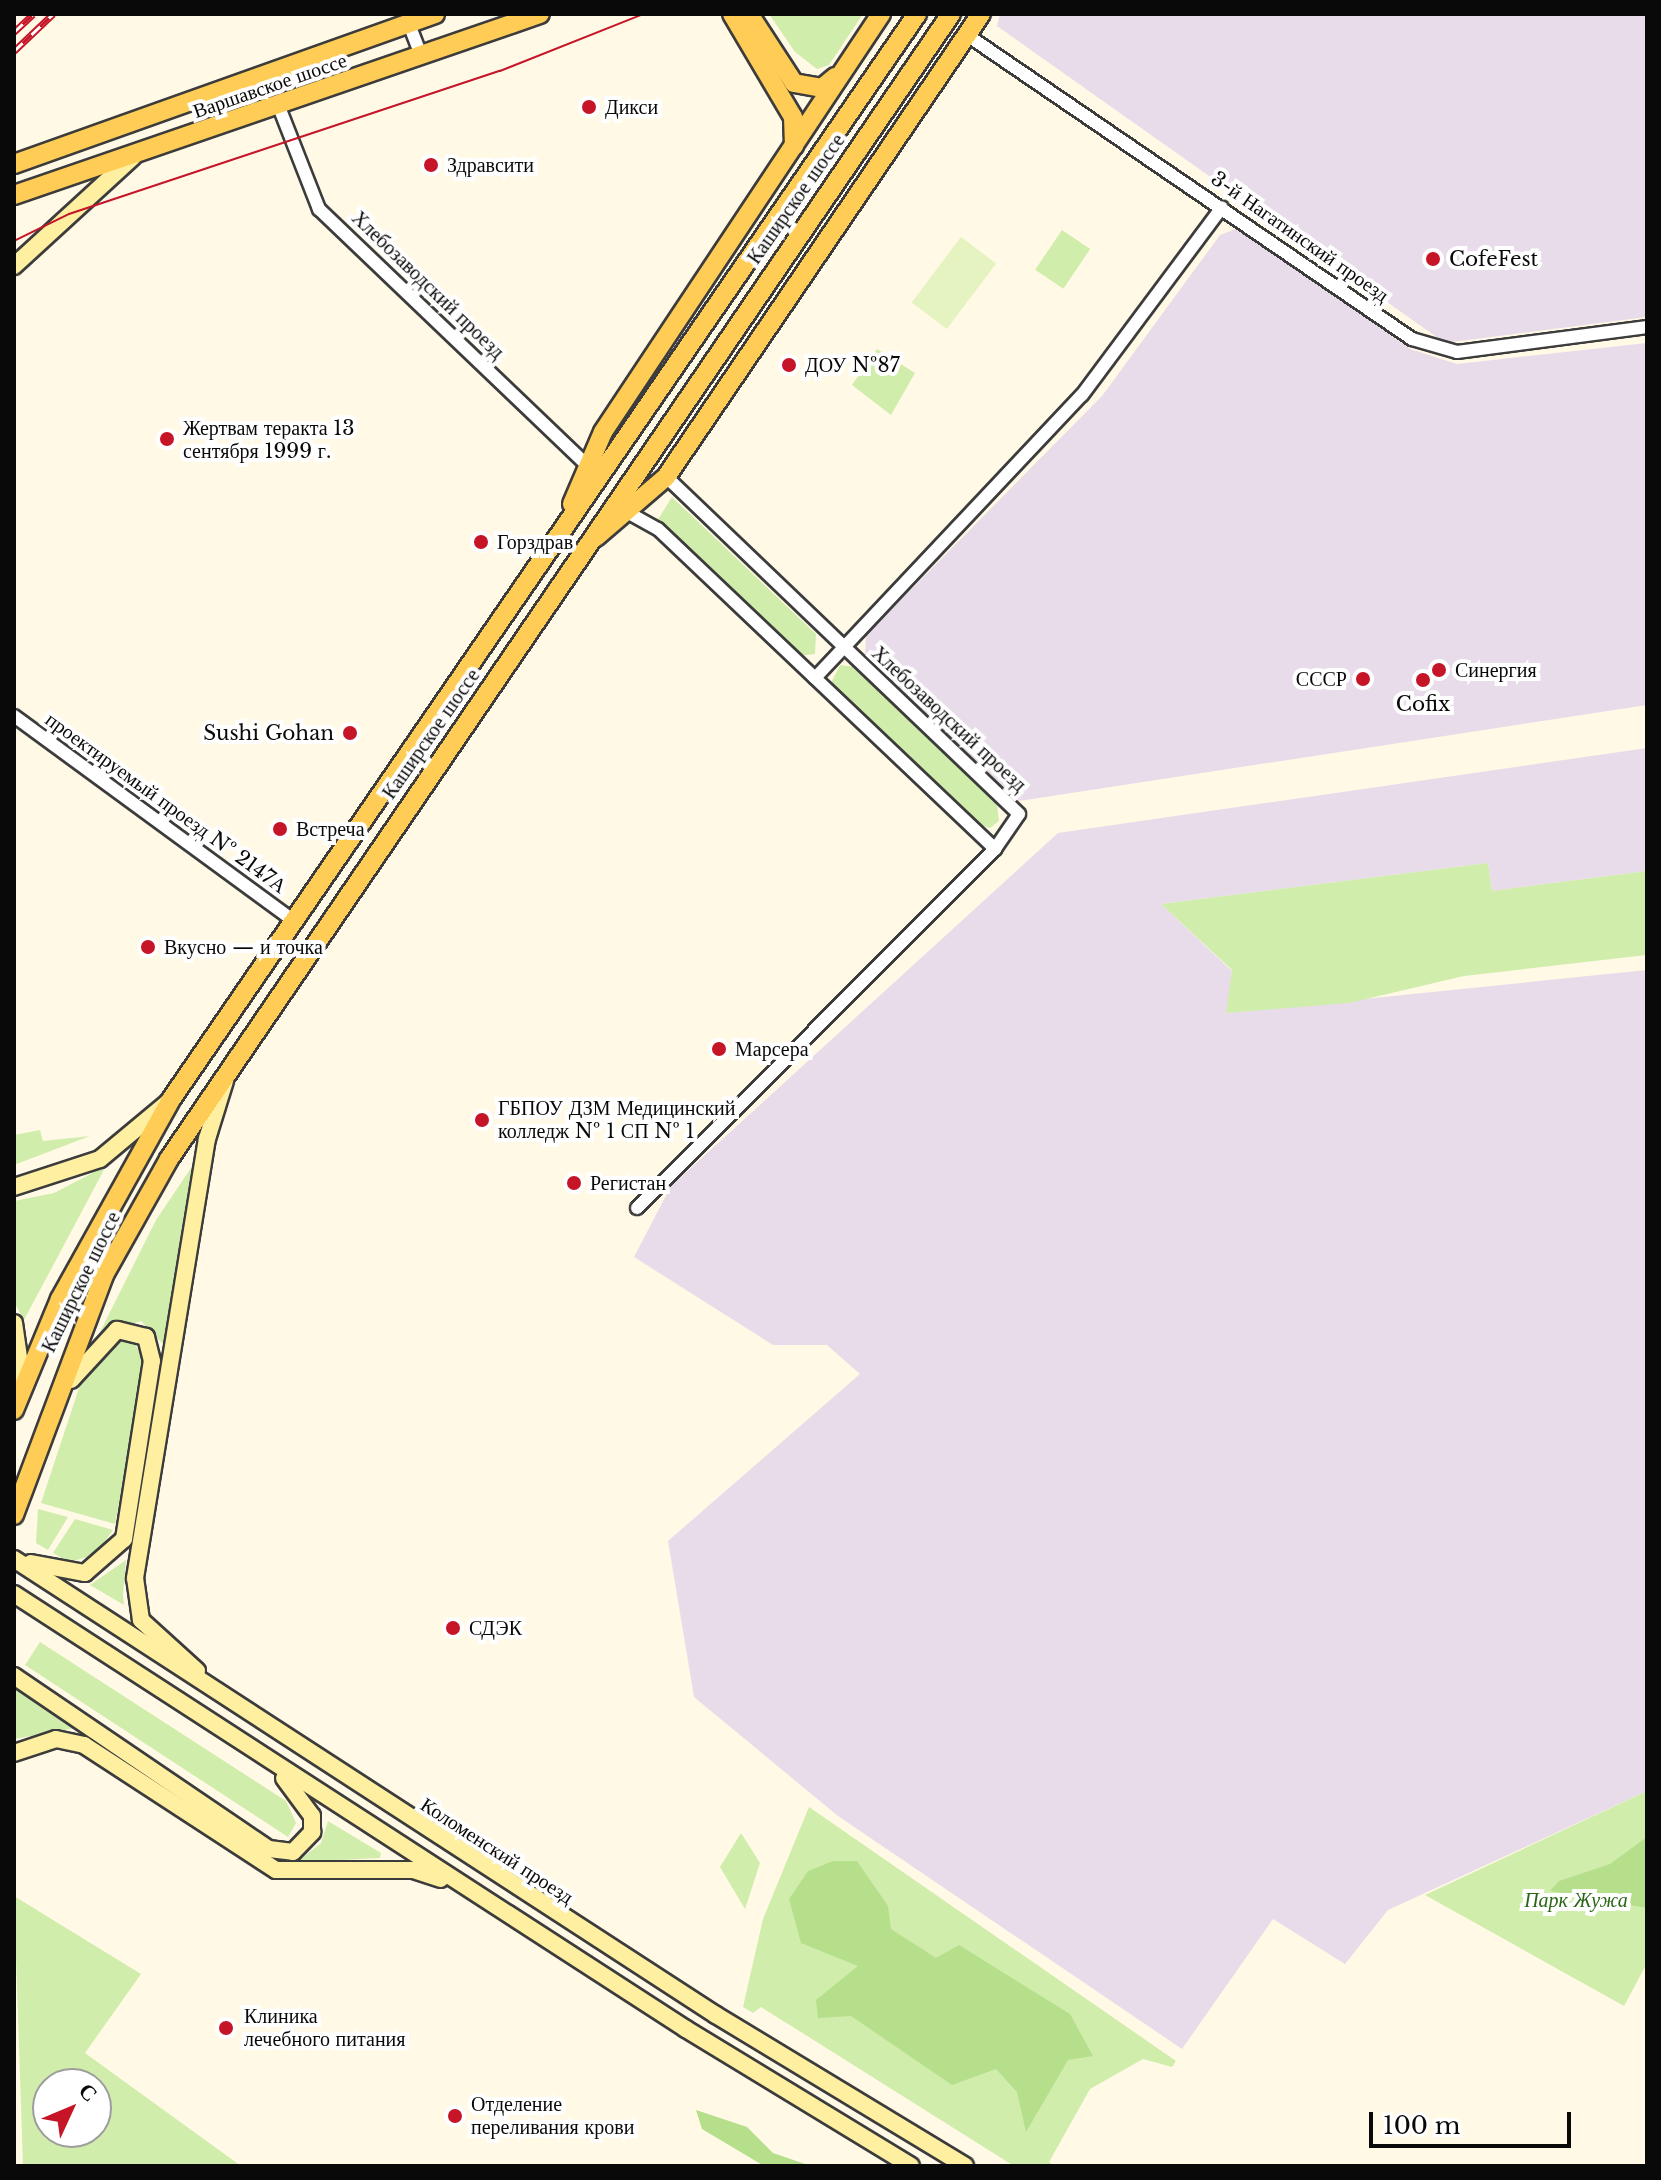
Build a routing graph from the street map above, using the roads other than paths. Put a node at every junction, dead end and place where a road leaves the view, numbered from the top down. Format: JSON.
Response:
{"nodes":[{"id":1,"x":435,"y":14,"type":"edge"},
{"id":2,"x":540,"y":14,"type":"edge"},
{"id":3,"x":732,"y":14,"type":"edge"},
{"id":4,"x":749,"y":14,"type":"edge"},
{"id":5,"x":881,"y":14,"type":"edge"},
{"id":6,"x":917,"y":14,"type":"edge"},
{"id":7,"x":951,"y":14,"type":"edge"},
{"id":8,"x":981,"y":14,"type":"edge"},
{"id":9,"x":409,"y":24,"type":"junction"},
{"id":10,"x":967,"y":35,"type":"junction"},
{"id":11,"x":421,"y":56,"type":"junction"},
{"id":12,"x":844,"y":70,"type":"junction"},
{"id":13,"x":279,"y":107,"type":"junction"},
{"id":14,"x":133,"y":157,"type":"junction"},
{"id":15,"x":789,"y":157,"type":"junction"},
{"id":16,"x":17,"y":163,"type":"edge"},
{"id":17,"x":14,"y":195,"type":"edge"},
{"id":18,"x":1222,"y":207,"type":"junction"},
{"id":19,"x":14,"y":266,"type":"edge"},
{"id":20,"x":1647,"y":327,"type":"edge"},
{"id":21,"x":589,"y":467,"type":"junction"},
{"id":22,"x":666,"y":477,"type":"junction"},
{"id":23,"x":627,"y":512,"type":"junction"},
{"id":24,"x":552,"y":546,"type":"junction"},
{"id":25,"x":579,"y":552,"type":"junction"},
{"id":26,"x":843,"y":647,"type":"junction"},
{"id":27,"x":815,"y":678,"type":"junction"},
{"id":28,"x":14,"y":716,"type":"edge"},
{"id":29,"x":995,"y":849,"type":"junction"},
{"id":30,"x":295,"y":922,"type":"junction"},
{"id":31,"x":230,"y":1067,"type":"junction"},
{"id":32,"x":170,"y":1101,"type":"junction"},
{"id":33,"x":14,"y":1187,"type":"edge"},
{"id":34,"x":637,"y":1208,"type":"dead end"},
{"id":35,"x":14,"y":1323,"type":"edge"},
{"id":36,"x":14,"y":1397,"type":"edge"},
{"id":37,"x":14,"y":1410,"type":"edge"},
{"id":38,"x":38,"y":1440,"type":"junction"},
{"id":39,"x":15,"y":1508,"type":"edge"},
{"id":40,"x":14,"y":1558,"type":"edge"},
{"id":41,"x":14,"y":1594,"type":"edge"},
{"id":42,"x":14,"y":1676,"type":"edge"},
{"id":43,"x":253,"y":1719,"type":"junction"},
{"id":44,"x":14,"y":1753,"type":"edge"},
{"id":45,"x":267,"y":1759,"type":"junction"},
{"id":46,"x":504,"y":1912,"type":"junction"},
{"id":47,"x":911,"y":2166,"type":"edge"},
{"id":48,"x":965,"y":2166,"type":"edge"}],
"edges":[{"from":1,"to":9,"type":"main road","name":"Варшавское шоссе"},
{"from":2,"to":11,"type":"main road","name":"Варшавское шоссе"},
{"from":3,"to":15,"type":"main road"},
{"from":4,"to":12,"type":"main road"},
{"from":5,"to":12,"type":"main road"},
{"from":6,"to":24,"type":"main road","name":"Каширское шоссе"},
{"from":7,"to":25,"type":"main road","name":"Каширское шоссе"},
{"from":8,"to":10,"type":"main road"},
{"from":9,"to":11,"type":"street"},
{"from":9,"to":16,"type":"main road","name":"Варшавское шоссе"},
{"from":10,"to":18,"type":"street","name":"3-й Нагатинский проезд"},
{"from":10,"to":22,"type":"main road"},
{"from":11,"to":13,"type":"main road","name":"Варшавское шоссе"},
{"from":12,"to":15,"type":"main road"},
{"from":13,"to":14,"type":"main road","name":"Варшавское шоссе"},
{"from":13,"to":21,"type":"street","name":"Хлебозаводский проезд"},
{"from":14,"to":17,"type":"main road","name":"Варшавское шоссе"},
{"from":14,"to":19,"type":"main road"},
{"from":15,"to":21,"type":"main road"},
{"from":18,"to":20,"type":"street","name":"3-й Нагатинский проезд"},
{"from":18,"to":26,"type":"street"},
{"from":21,"to":24,"type":"main road"},
{"from":22,"to":23,"type":"main road"},
{"from":22,"to":26,"type":"street","name":"Хлебозаводский проезд"},
{"from":23,"to":25,"type":"main road"},
{"from":23,"to":27,"type":"street"},
{"from":24,"to":30,"type":"main road","name":"Каширское шоссе"},
{"from":25,"to":31,"type":"main road","name":"Каширское шоссе"},
{"from":26,"to":27,"type":"street"},
{"from":26,"to":29,"type":"street","name":"Хлебозаводский проезд"},
{"from":27,"to":29,"type":"street"},
{"from":28,"to":30,"type":"street","name":"проектируемый проезд № 2147А"},
{"from":29,"to":34,"type":"street"},
{"from":30,"to":32,"type":"main road","name":"Каширское шоссе"},
{"from":31,"to":38,"type":"main road","name":"Каширское шоссе"},
{"from":31,"to":43,"type":"main road"},
{"from":32,"to":33,"type":"main road"},
{"from":32,"to":37,"type":"main road","name":"Каширское шоссе"},
{"from":35,"to":36,"type":"main road"},
{"from":38,"to":39,"type":"main road","name":"Каширское шоссе"},
{"from":38,"to":40,"type":"main road"},
{"from":40,"to":43,"type":"main road","name":"Коломенский проезд"},
{"from":41,"to":45,"type":"main road"},
{"from":42,"to":45,"type":"main road"},
{"from":43,"to":48,"type":"main road","name":"Коломенский проезд"},
{"from":44,"to":46,"type":"main road"},
{"from":45,"to":46,"type":"main road"},
{"from":46,"to":47,"type":"main road"}]}
